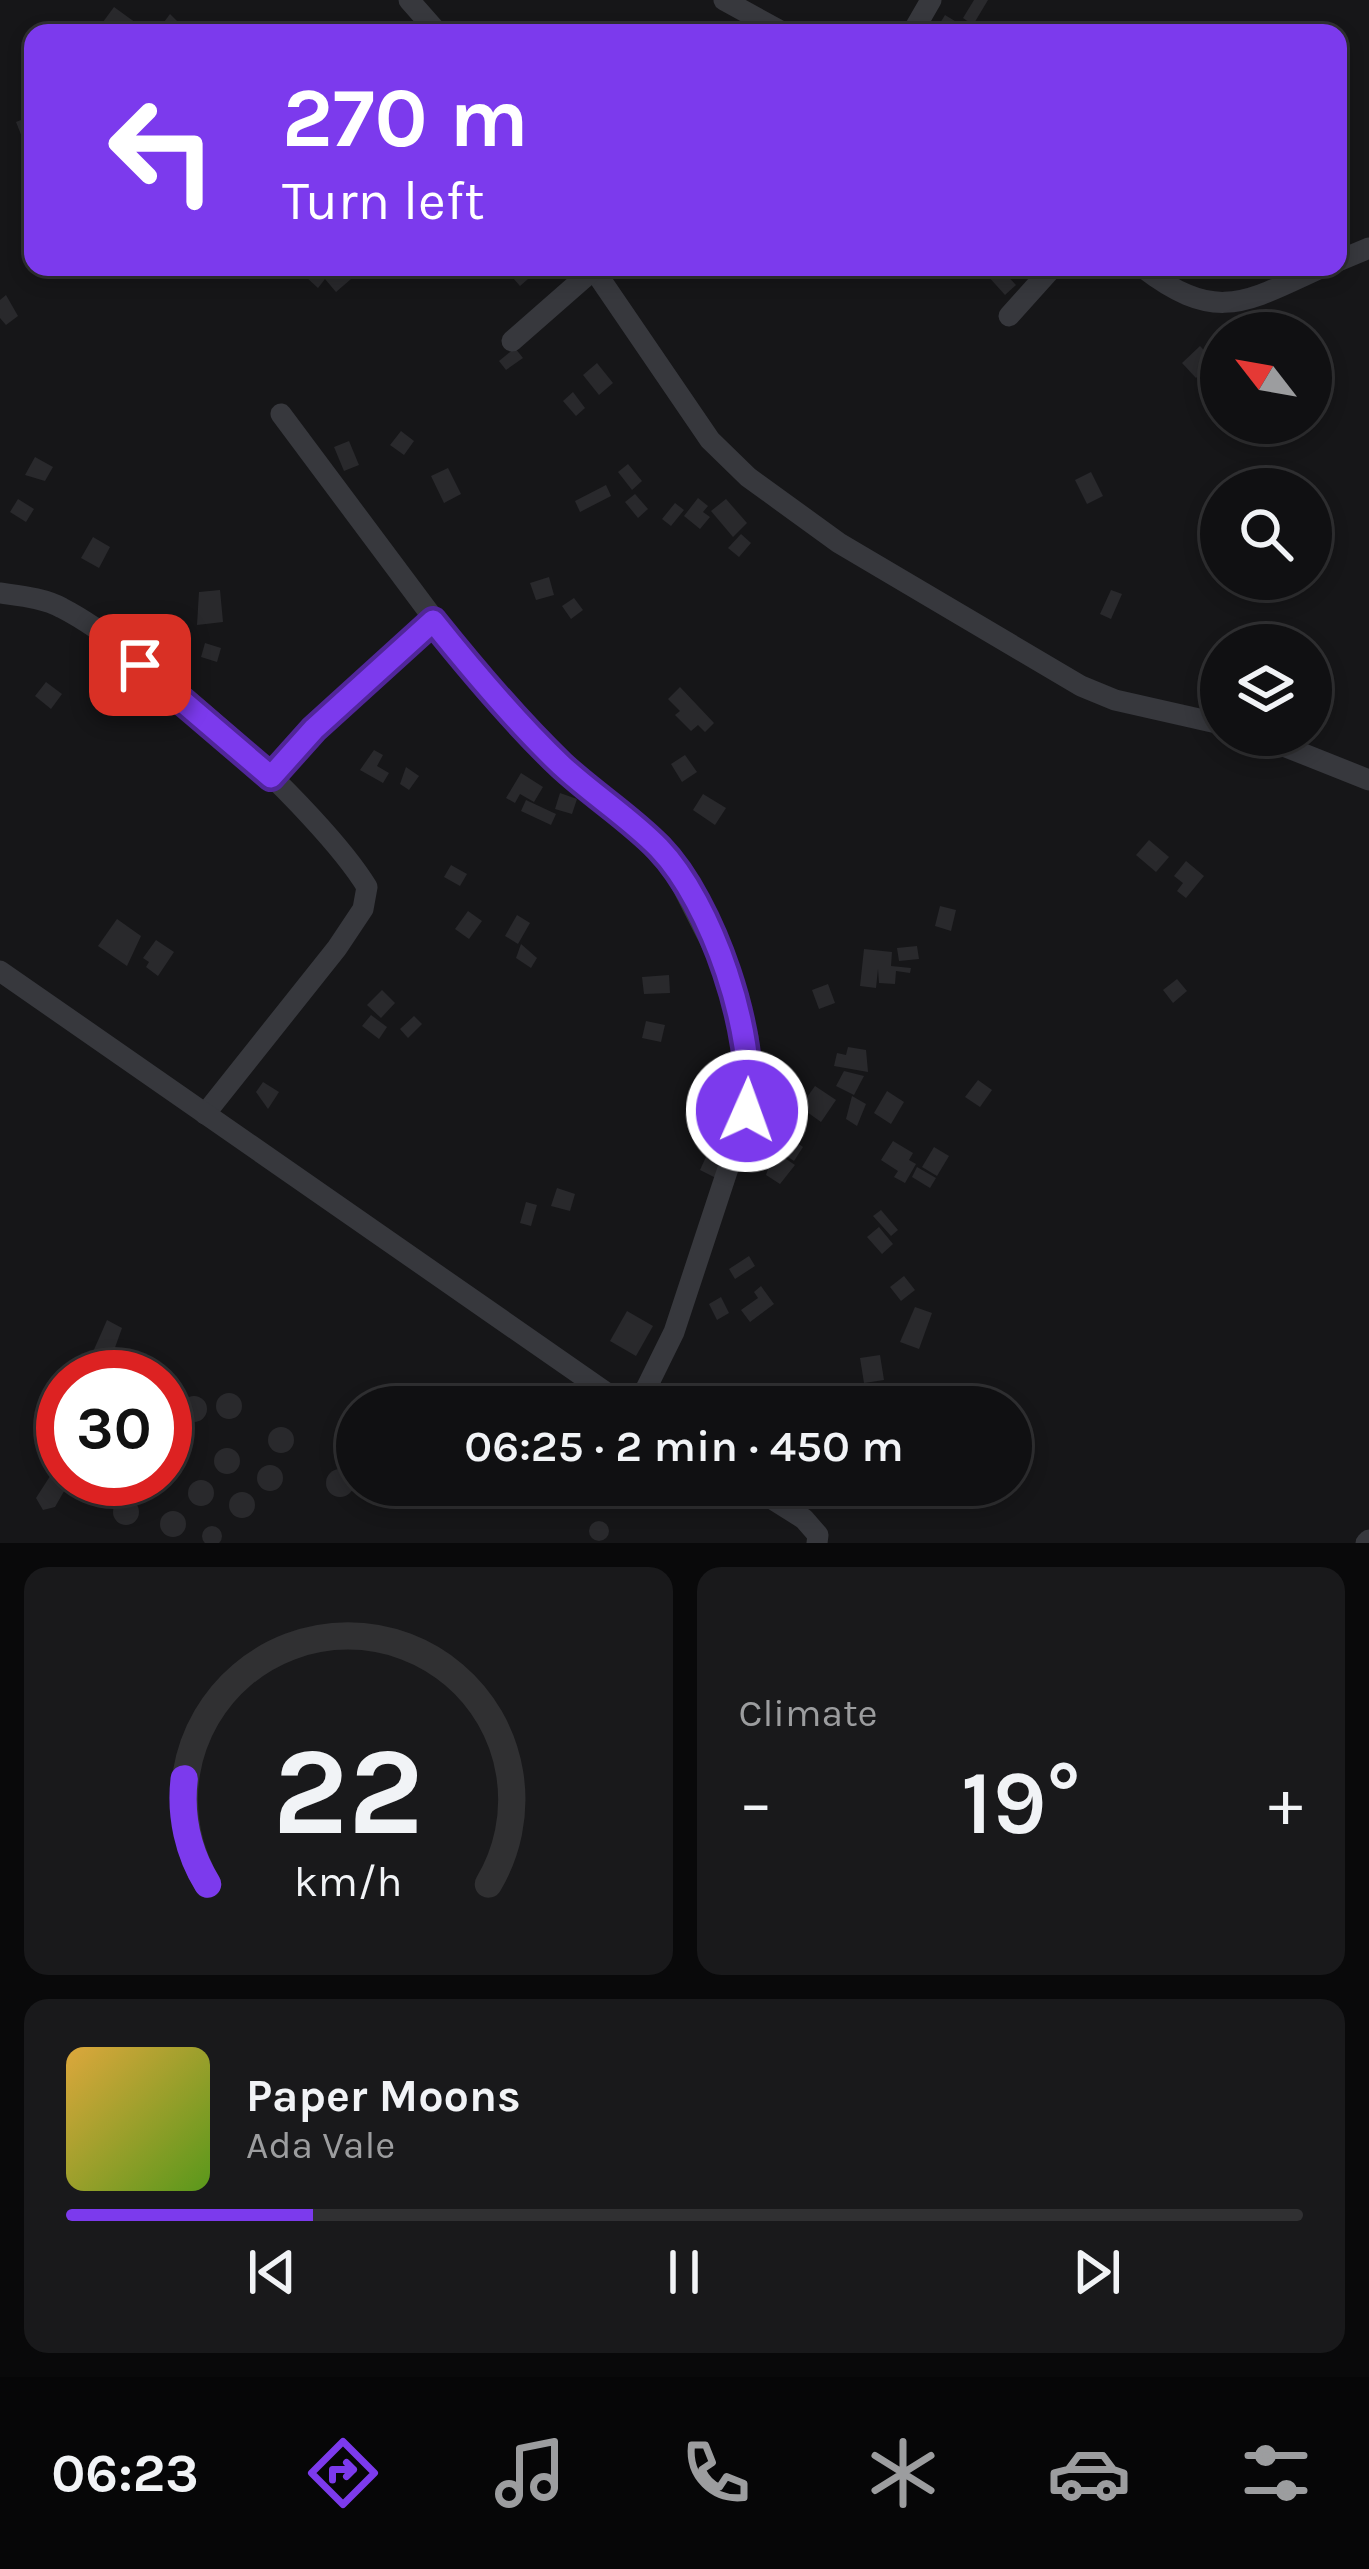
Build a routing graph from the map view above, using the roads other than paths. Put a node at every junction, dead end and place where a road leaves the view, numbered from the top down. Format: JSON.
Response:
{"nodes":[{"id":1,"x":409,"y":0,"type":"edge"},
{"id":2,"x":724,"y":0,"type":"edge"},
{"id":3,"x":429,"y":24,"type":"edge"},
{"id":4,"x":768,"y":24,"type":"edge"},
{"id":5,"x":583,"y":276,"type":"edge"},
{"id":6,"x":597,"y":276,"type":"edge"},
{"id":7,"x":1044,"y":276,"type":"edge"},
{"id":8,"x":1156,"y":276,"type":"edge"},
{"id":9,"x":1304,"y":276,"type":"edge"},
{"id":10,"x":1009,"y":316,"type":"dead end"},
{"id":11,"x":512,"y":341,"type":"dead end"},
{"id":12,"x":281,"y":415,"type":"dead end"},
{"id":13,"x":0,"y":593,"type":"edge"},
{"id":14,"x":433,"y":621,"type":"junction"},
{"id":15,"x":1200,"y":719,"type":"edge"},
{"id":16,"x":1309,"y":756,"type":"edge"},
{"id":17,"x":271,"y":777,"type":"junction"},
{"id":18,"x":1369,"y":780,"type":"edge"},
{"id":19,"x":0,"y":971,"type":"edge"},
{"id":20,"x":205,"y":1114,"type":"junction"},
{"id":21,"x":597,"y":1386,"type":"edge"},
{"id":22,"x":647,"y":1386,"type":"edge"},
{"id":23,"x":783,"y":1506,"type":"edge"},
{"id":24,"x":818,"y":1543,"type":"edge"}],
"edges":[{"from":1,"to":3,"type":"street"},
{"from":2,"to":4,"type":"street"},
{"from":5,"to":11,"type":"street"},
{"from":6,"to":15,"type":"street"},
{"from":7,"to":10,"type":"street"},
{"from":8,"to":9,"type":"street"},
{"from":12,"to":14,"type":"street"},
{"from":13,"to":17,"type":"street"},
{"from":14,"to":17,"type":"street"},
{"from":14,"to":22,"type":"street"},
{"from":16,"to":18,"type":"street"},
{"from":17,"to":20,"type":"street"},
{"from":19,"to":20,"type":"street"},
{"from":20,"to":21,"type":"street"},
{"from":23,"to":24,"type":"street"}]}
